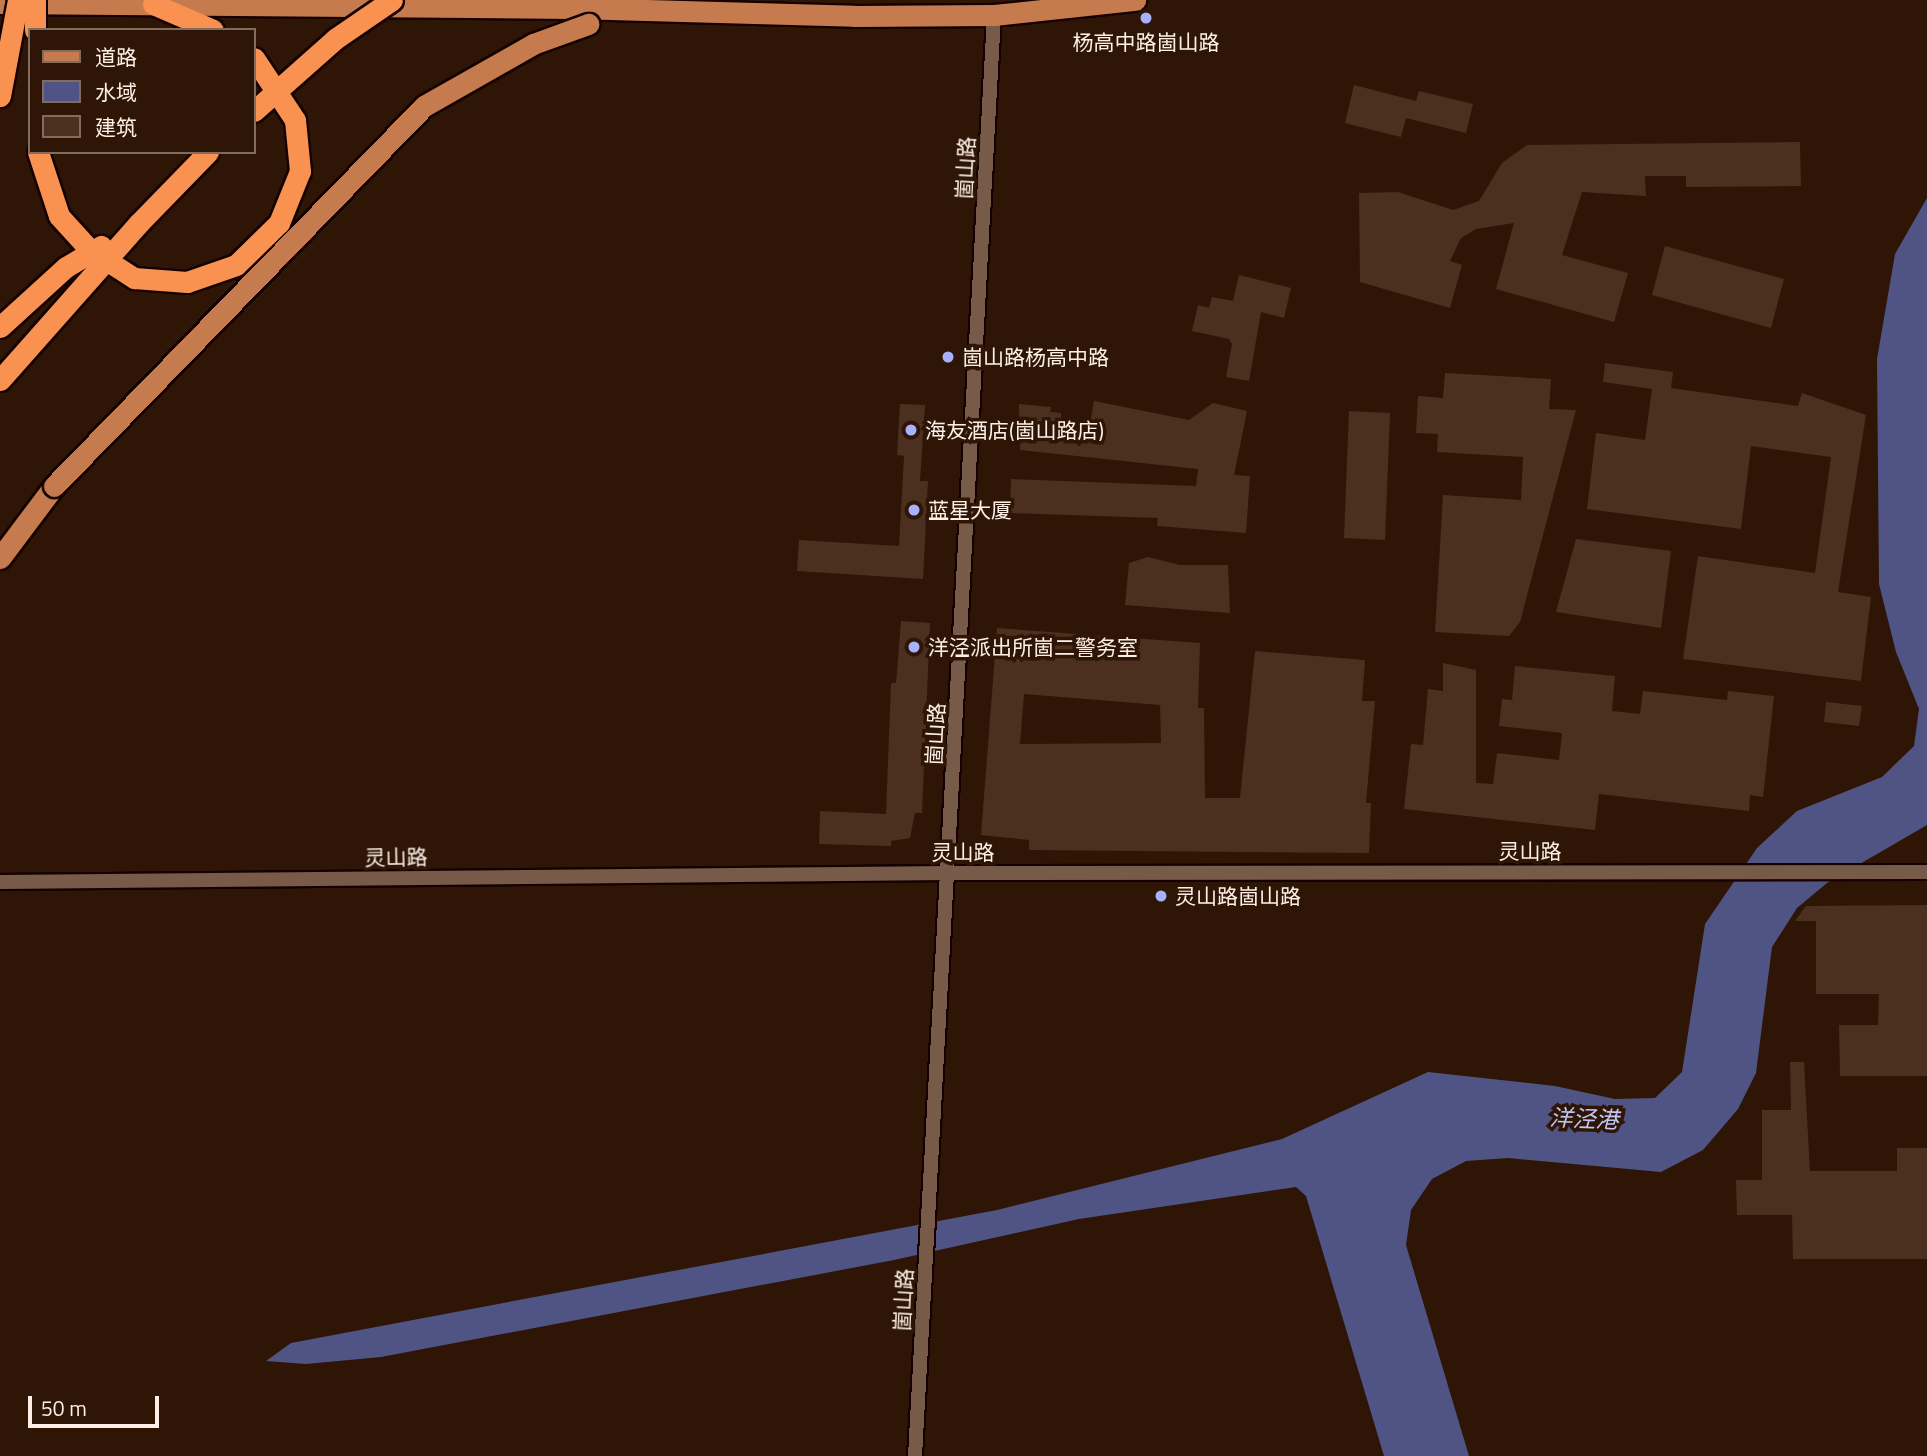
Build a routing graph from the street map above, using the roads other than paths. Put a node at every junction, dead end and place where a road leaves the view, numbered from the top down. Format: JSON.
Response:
{"nodes":[{"id":1,"x":18,"y":0,"type":"edge"},
{"id":2,"x":35,"y":0,"type":"edge"},
{"id":3,"x":369,"y":0,"type":"edge"},
{"id":4,"x":392,"y":0,"type":"edge"},
{"id":5,"x":1135,"y":0,"type":"edge"},
{"id":6,"x":0,"y":3,"type":"edge"},
{"id":7,"x":153,"y":4,"type":"junction"},
{"id":8,"x":681,"y":11,"type":"junction"},
{"id":9,"x":994,"y":15,"type":"junction"},
{"id":10,"x":35,"y":28,"type":"edge"},
{"id":11,"x":209,"y":28,"type":"edge"},
{"id":12,"x":335,"y":38,"type":"junction"},
{"id":13,"x":256,"y":61,"type":"edge"},
{"id":14,"x":0,"y":96,"type":"edge"},
{"id":15,"x":256,"y":109,"type":"edge"},
{"id":16,"x":39,"y":154,"type":"edge"},
{"id":17,"x":206,"y":154,"type":"edge"},
{"id":18,"x":139,"y":223,"type":"junction"},
{"id":19,"x":0,"y":327,"type":"edge"},
{"id":20,"x":0,"y":380,"type":"edge"},
{"id":21,"x":0,"y":558,"type":"edge"},
{"id":22,"x":1927,"y":872,"type":"edge"},
{"id":23,"x":948,"y":873,"type":"junction"},
{"id":24,"x":0,"y":882,"type":"edge"},
{"id":25,"x":915,"y":1456,"type":"edge"}],
"edges":[{"from":1,"to":14,"type":"highway","bridge":true},
{"from":2,"to":10,"type":"highway","bridge":true},
{"from":3,"to":12,"type":"highway","bridge":true},
{"from":4,"to":12,"type":"highway","bridge":true},
{"from":5,"to":9,"type":"main road"},
{"from":6,"to":7,"type":"main road"},
{"from":7,"to":8,"type":"main road"},
{"from":7,"to":11,"type":"highway"},
{"from":8,"to":9,"type":"main road"},
{"from":8,"to":21,"type":"main road","bridge":true},
{"from":9,"to":23,"type":"street","name":"崮山路"},
{"from":12,"to":15,"type":"highway","bridge":true},
{"from":13,"to":16,"type":"highway","bridge":true},
{"from":17,"to":18,"type":"highway","bridge":true},
{"from":18,"to":19,"type":"highway","bridge":true},
{"from":18,"to":20,"type":"highway","bridge":true},
{"from":22,"to":23,"type":"street","name":"灵山路"},
{"from":23,"to":24,"type":"street","name":"灵山路"},
{"from":23,"to":25,"type":"street","name":"崮山路"}]}
